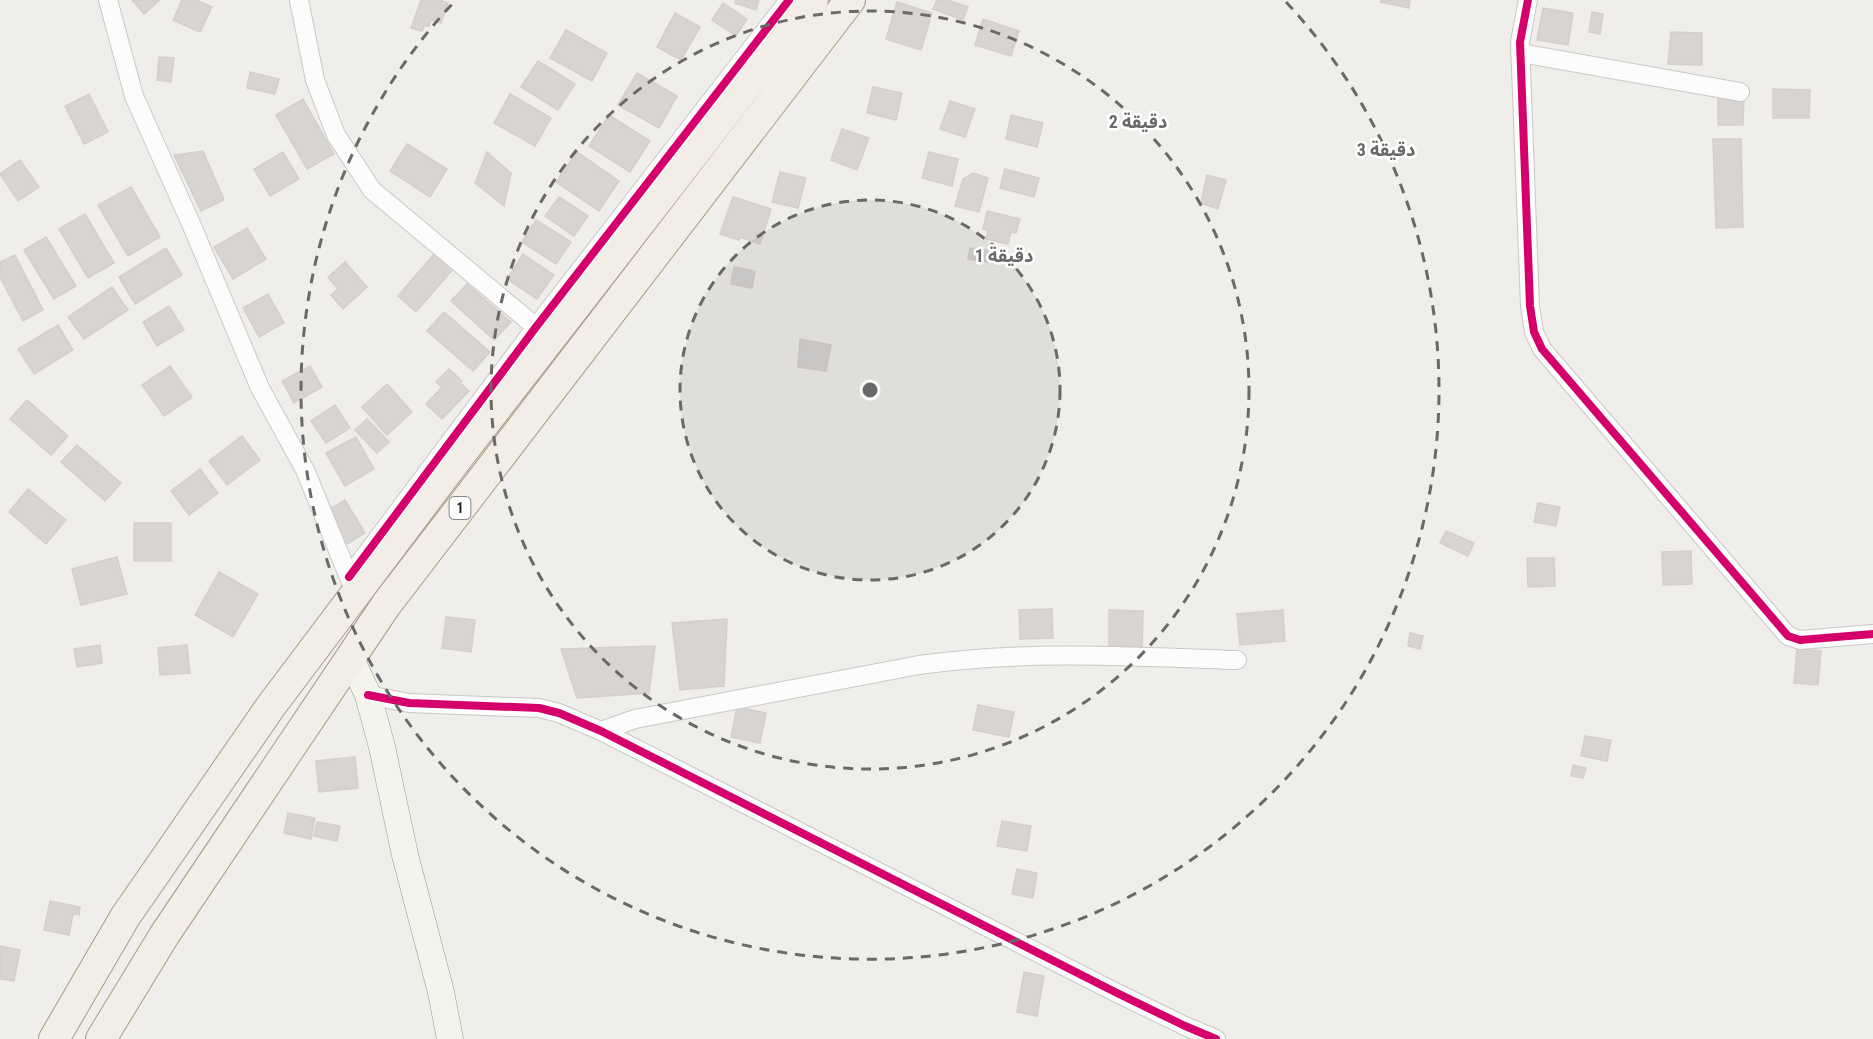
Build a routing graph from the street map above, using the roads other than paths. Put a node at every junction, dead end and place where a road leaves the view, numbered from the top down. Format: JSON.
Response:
{"nodes":[{"id":1,"x":108,"y":0,"type":"edge"},
{"id":2,"x":299,"y":0,"type":"edge"},
{"id":3,"x":789,"y":0,"type":"edge"},
{"id":4,"x":813,"y":0,"type":"edge"},
{"id":5,"x":850,"y":0,"type":"edge"},
{"id":6,"x":1528,"y":0,"type":"edge"},
{"id":7,"x":1520,"y":54,"type":"junction"},
{"id":8,"x":1740,"y":92,"type":"dead end"},
{"id":9,"x":536,"y":327,"type":"junction"},
{"id":10,"x":352,"y":585,"type":"junction"},
{"id":11,"x":1873,"y":634,"type":"edge"},
{"id":12,"x":350,"y":657,"type":"junction"},
{"id":13,"x":1238,"y":660,"type":"dead end"},
{"id":14,"x":368,"y":695,"type":"junction"},
{"id":15,"x":601,"y":731,"type":"junction"},
{"id":16,"x":54,"y":1039,"type":"edge"},
{"id":17,"x":101,"y":1039,"type":"edge"},
{"id":18,"x":450,"y":1039,"type":"edge"},
{"id":19,"x":1216,"y":1039,"type":"edge"}],
"edges":[{"from":1,"to":10,"type":"street"},
{"from":2,"to":9,"type":"street"},
{"from":3,"to":9,"type":"street"},
{"from":4,"to":10,"type":"main road","number":"1"},
{"from":5,"to":12,"type":"main road","number":"1"},
{"from":6,"to":7,"type":"street"},
{"from":7,"to":8,"type":"street"},
{"from":7,"to":11,"type":"street"},
{"from":9,"to":10,"type":"street"},
{"from":10,"to":16,"type":"main road","number":"1"},
{"from":12,"to":14,"type":"street"},
{"from":12,"to":17,"type":"main road","number":"1"},
{"from":13,"to":15,"type":"street"},
{"from":14,"to":15,"type":"street"},
{"from":14,"to":18,"type":"street"},
{"from":15,"to":19,"type":"street"}]}
